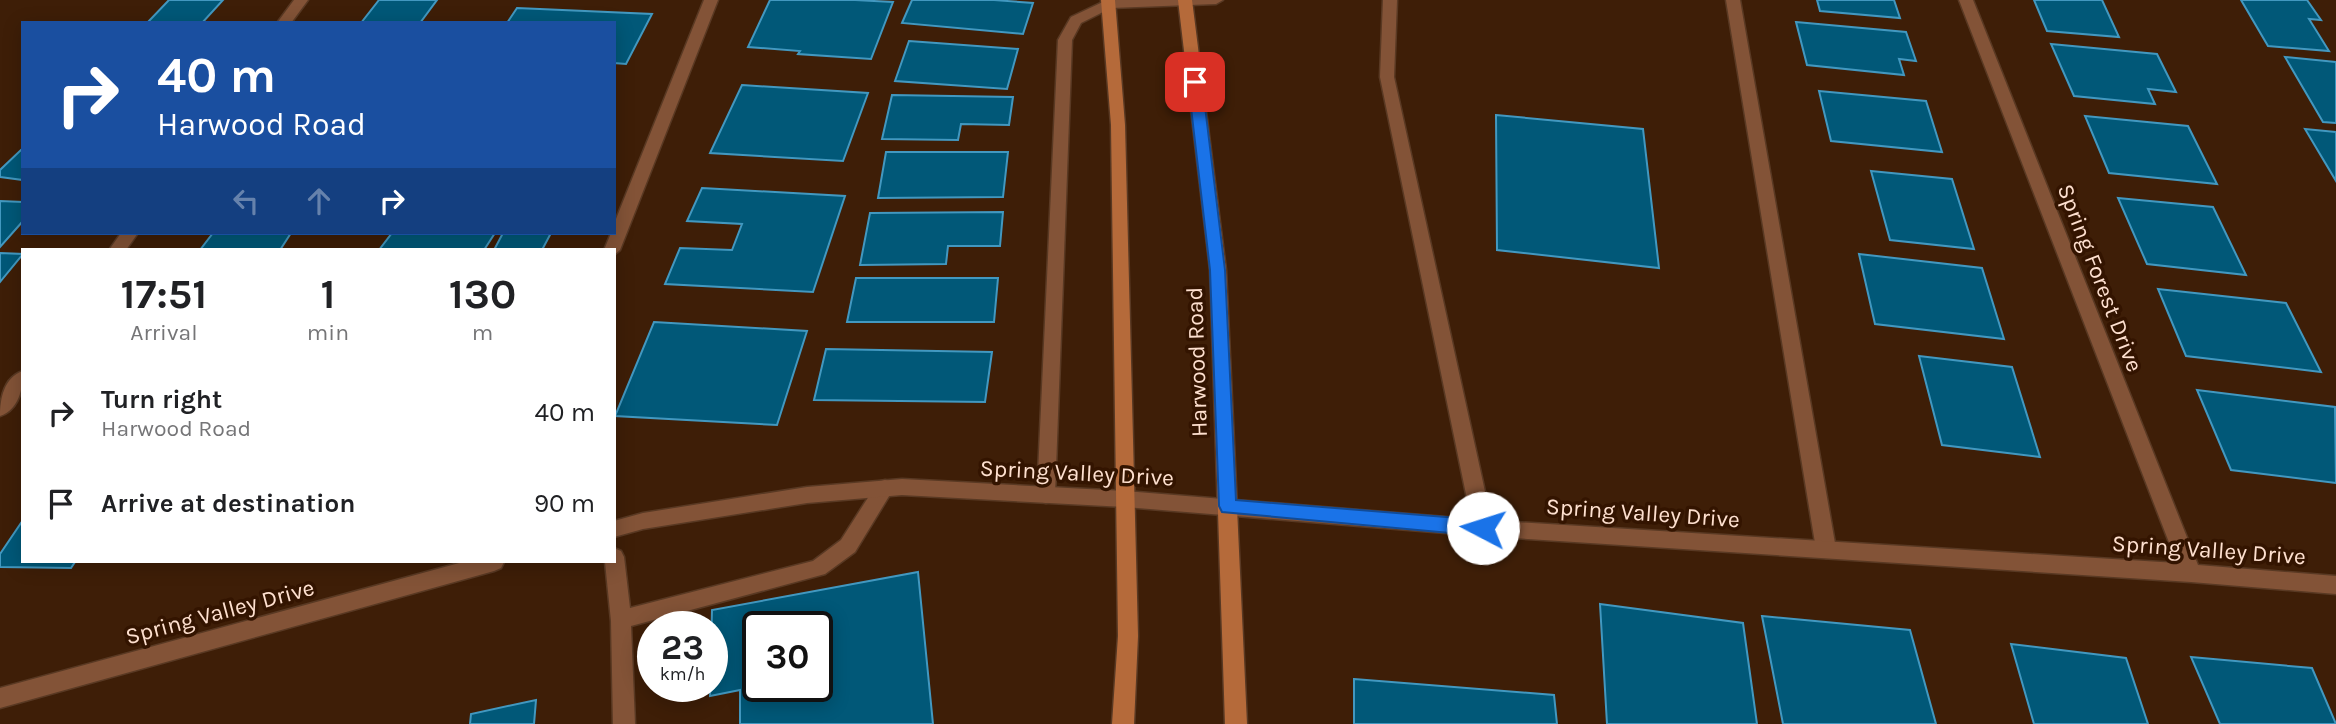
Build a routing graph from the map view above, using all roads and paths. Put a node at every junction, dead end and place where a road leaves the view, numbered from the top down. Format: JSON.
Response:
{"nodes":[{"id":1,"x":301,"y":0,"type":"edge"},
{"id":2,"x":711,"y":0,"type":"edge"},
{"id":3,"x":1216,"y":0,"type":"edge"},
{"id":4,"x":1390,"y":0,"type":"edge"},
{"id":5,"x":1733,"y":0,"type":"edge"},
{"id":6,"x":1966,"y":0,"type":"edge"},
{"id":7,"x":1185,"y":1,"type":"edge"},
{"id":8,"x":1108,"y":2,"type":"edge"},
{"id":9,"x":286,"y":21,"type":"edge"},
{"id":10,"x":613,"y":248,"type":"edge"},
{"id":11,"x":21,"y":381,"type":"edge"},
{"id":12,"x":0,"y":409,"type":"edge"},
{"id":13,"x":885,"y":488,"type":"junction"},
{"id":14,"x":1046,"y":495,"type":"junction"},
{"id":15,"x":1125,"y":499,"type":"junction"},
{"id":16,"x":1228,"y":506,"type":"junction"},
{"id":17,"x":616,"y":528,"type":"edge"},
{"id":18,"x":1483,"y":528,"type":"junction"},
{"id":19,"x":1826,"y":550,"type":"junction"},
{"id":20,"x":490,"y":563,"type":"edge"},
{"id":21,"x":615,"y":563,"type":"edge"},
{"id":22,"x":2191,"y":573,"type":"junction"},
{"id":23,"x":2336,"y":584,"type":"edge"},
{"id":24,"x":621,"y":621,"type":"junction"},
{"id":25,"x":0,"y":698,"type":"edge"},
{"id":26,"x":624,"y":724,"type":"edge"},
{"id":27,"x":1123,"y":724,"type":"edge"},
{"id":28,"x":1237,"y":724,"type":"edge"}],
"edges":[{"from":1,"to":9,"type":"street"},
{"from":2,"to":10,"type":"street"},
{"from":3,"to":7,"type":"street"},
{"from":4,"to":18,"type":"street"},
{"from":5,"to":19,"type":"street"},
{"from":6,"to":22,"type":"street","name":"Spring Forest Drive"},
{"from":7,"to":8,"type":"street"},
{"from":7,"to":16,"type":"main road","name":"Harwood Road"},
{"from":8,"to":14,"type":"street"},
{"from":8,"to":15,"type":"main road"},
{"from":11,"to":12,"type":"street"},
{"from":13,"to":14,"type":"street","name":"Spring Valley Drive"},
{"from":13,"to":17,"type":"street","name":"Spring Valley Drive"},
{"from":13,"to":24,"type":"street"},
{"from":14,"to":15,"type":"street","name":"Spring Valley Drive"},
{"from":15,"to":16,"type":"street","name":"Spring Valley Drive"},
{"from":15,"to":27,"type":"main road"},
{"from":16,"to":18,"type":"street","name":"Spring Valley Drive"},
{"from":16,"to":28,"type":"main road","name":"Harwood Road"},
{"from":18,"to":19,"type":"street","name":"Spring Valley Drive"},
{"from":19,"to":22,"type":"street","name":"Spring Valley Drive"},
{"from":20,"to":25,"type":"street","name":"Spring Valley Drive"},
{"from":21,"to":24,"type":"street"},
{"from":22,"to":23,"type":"street","name":"Spring Valley Drive"},
{"from":24,"to":26,"type":"street"}]}
